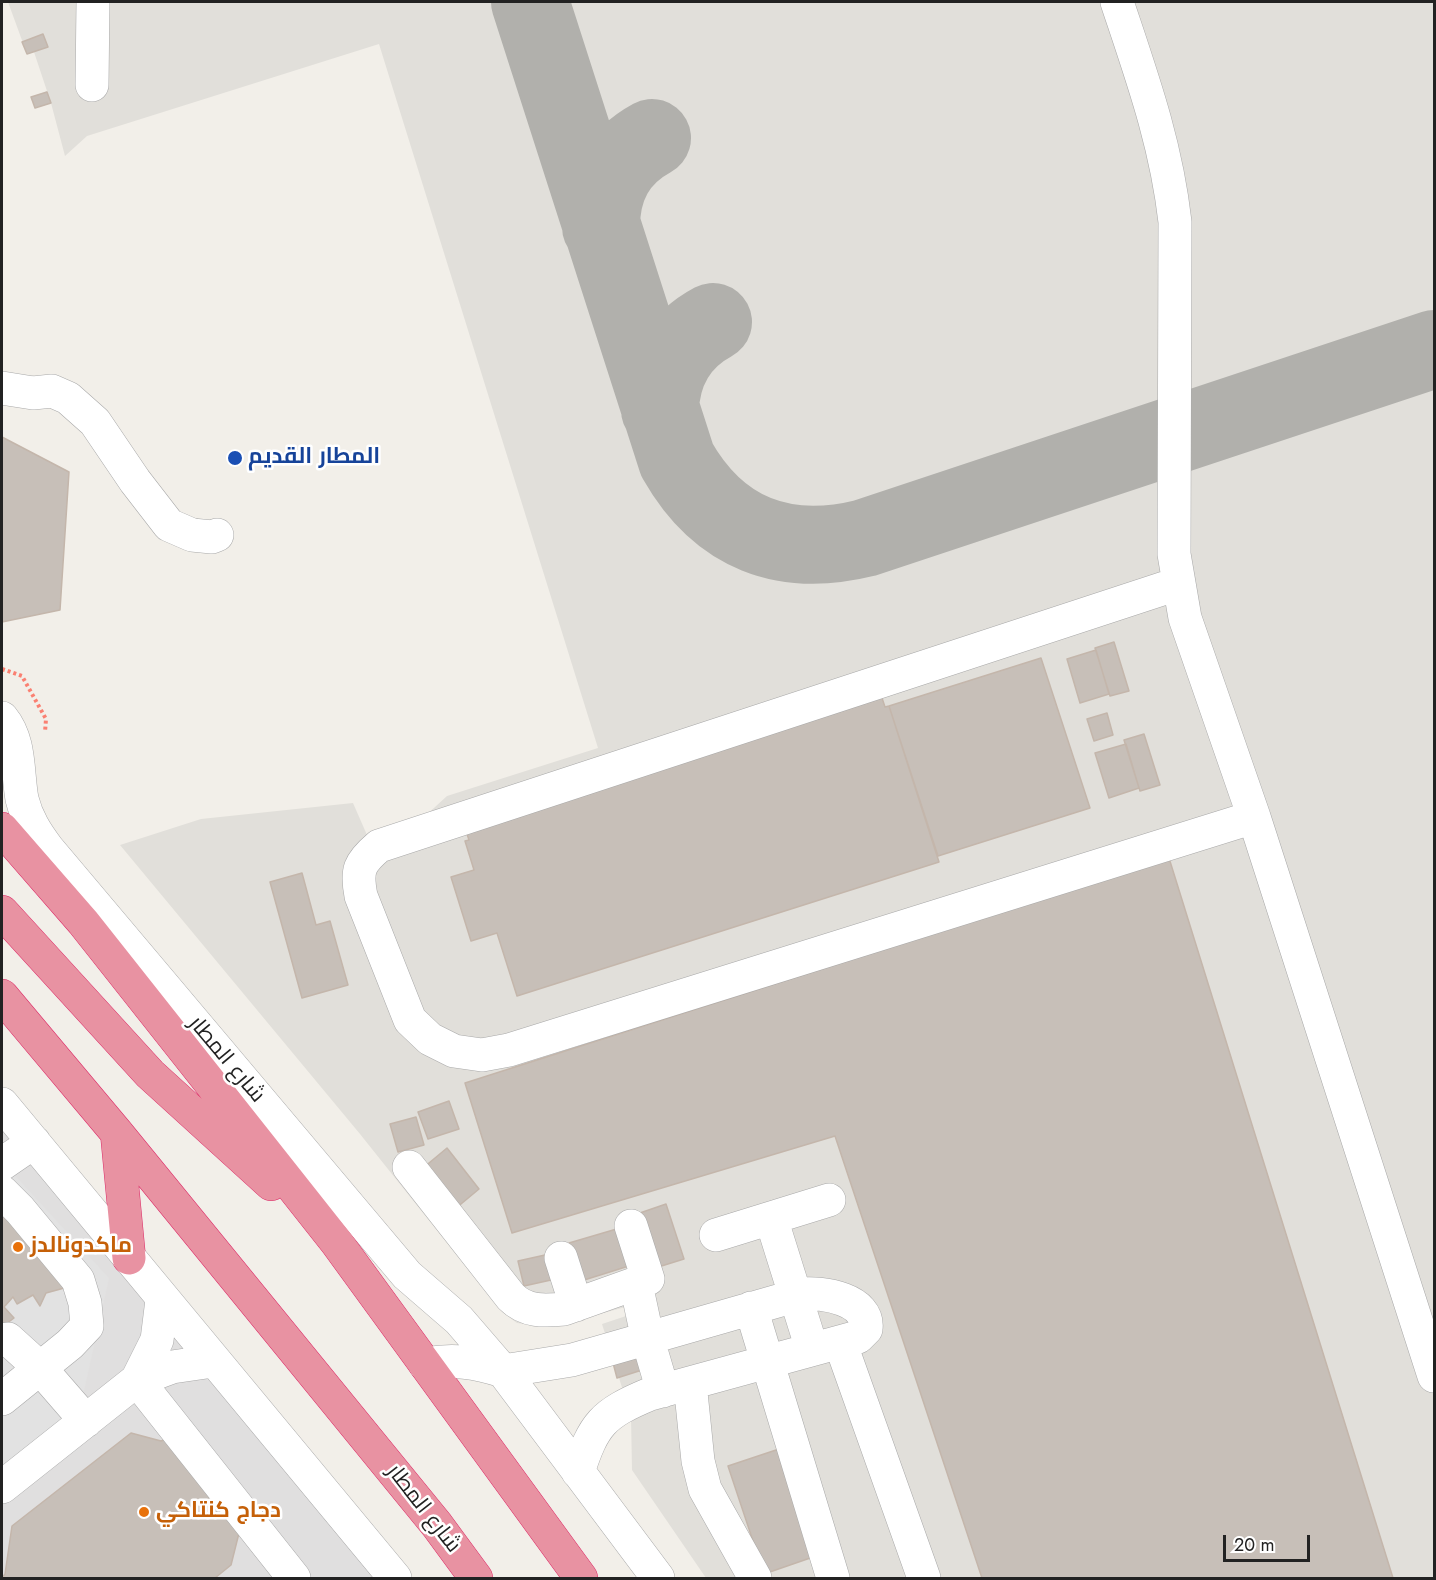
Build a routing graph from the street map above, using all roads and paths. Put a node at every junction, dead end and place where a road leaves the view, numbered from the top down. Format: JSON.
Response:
{"nodes":[{"id":1,"x":93,"y":2,"type":"edge"},
{"id":2,"x":1117,"y":2,"type":"edge"},
{"id":3,"x":92,"y":85,"type":"dead end"},
{"id":4,"x":2,"y":388,"type":"edge"},
{"id":5,"x":217,"y":535,"type":"dead end"},
{"id":6,"x":1177,"y":584,"type":"junction"},
{"id":7,"x":2,"y":669,"type":"edge"},
{"id":8,"x":2,"y":718,"type":"edge"},
{"id":9,"x":44,"y":739,"type":"dead end"},
{"id":10,"x":1254,"y":817,"type":"junction"},
{"id":11,"x":2,"y":829,"type":"edge"},
{"id":12,"x":2,"y":912,"type":"edge"},
{"id":13,"x":2,"y":996,"type":"edge"},
{"id":14,"x":2,"y":1104,"type":"edge"},
{"id":15,"x":117,"y":1133,"type":"junction"},
{"id":16,"x":34,"y":1142,"type":"junction"},
{"id":17,"x":2,"y":1164,"type":"edge"},
{"id":18,"x":409,"y":1167,"type":"dead end"},
{"id":19,"x":2,"y":1192,"type":"edge"},
{"id":20,"x":829,"y":1200,"type":"dead end"},
{"id":21,"x":771,"y":1218,"type":"junction"},
{"id":22,"x":630,"y":1226,"type":"dead end"},
{"id":23,"x":716,"y":1234,"type":"dead end"},
{"id":24,"x":337,"y":1243,"type":"junction"},
{"id":25,"x":129,"y":1258,"type":"junction"},
{"id":26,"x":561,"y":1258,"type":"dead end"},
{"id":27,"x":636,"y":1284,"type":"junction"},
{"id":28,"x":795,"y":1296,"type":"junction"},
{"id":29,"x":162,"y":1300,"type":"junction"},
{"id":30,"x":576,"y":1305,"type":"junction"},
{"id":31,"x":751,"y":1308,"type":"junction"},
{"id":32,"x":2,"y":1340,"type":"edge"},
{"id":33,"x":648,"y":1340,"type":"junction"},
{"id":34,"x":826,"y":1346,"type":"junction"},
{"id":35,"x":213,"y":1361,"type":"junction"},
{"id":36,"x":766,"y":1361,"type":"junction"},
{"id":37,"x":425,"y":1364,"type":"junction"},
{"id":38,"x":40,"y":1368,"type":"junction"},
{"id":39,"x":503,"y":1371,"type":"junction"},
{"id":40,"x":1434,"y":1376,"type":"edge"},
{"id":41,"x":138,"y":1380,"type":"junction"},
{"id":42,"x":676,"y":1387,"type":"junction"},
{"id":43,"x":2,"y":1399,"type":"edge"},
{"id":44,"x":86,"y":1421,"type":"junction"},
{"id":45,"x":578,"y":1472,"type":"junction"},
{"id":46,"x":2,"y":1487,"type":"edge"},
{"id":47,"x":294,"y":1578,"type":"edge"},
{"id":48,"x":395,"y":1578,"type":"edge"},
{"id":49,"x":476,"y":1578,"type":"edge"},
{"id":50,"x":581,"y":1578,"type":"edge"},
{"id":51,"x":658,"y":1578,"type":"edge"},
{"id":52,"x":754,"y":1578,"type":"edge"},
{"id":53,"x":833,"y":1578,"type":"edge"},
{"id":54,"x":924,"y":1578,"type":"edge"}],
"edges":[{"from":1,"to":3,"type":"street"},
{"from":2,"to":6,"type":"street"},
{"from":4,"to":5,"type":"street"},
{"from":6,"to":10,"type":"street"},
{"from":6,"to":10,"type":"street"},
{"from":7,"to":9,"type":"path"},
{"from":8,"to":39,"type":"street","name":"شارع المطار"},
{"from":10,"to":40,"type":"street"},
{"from":11,"to":24,"type":"highway","name":"شارع المطار"},
{"from":12,"to":24,"type":"highway"},
{"from":13,"to":15,"type":"highway","name":"شارع المطار"},
{"from":14,"to":16,"type":"street"},
{"from":15,"to":25,"type":"highway"},
{"from":15,"to":49,"type":"highway","name":"شارع المطار"},
{"from":16,"to":17,"type":"street"},
{"from":16,"to":25,"type":"street"},
{"from":18,"to":30,"type":"street"},
{"from":19,"to":38,"type":"street"},
{"from":20,"to":21,"type":"street"},
{"from":21,"to":23,"type":"street"},
{"from":21,"to":28,"type":"street"},
{"from":22,"to":27,"type":"street"},
{"from":24,"to":37,"type":"highway","name":"شارع المطار"},
{"from":25,"to":29,"type":"street"},
{"from":26,"to":30,"type":"street"},
{"from":27,"to":30,"type":"street"},
{"from":27,"to":33,"type":"street"},
{"from":28,"to":31,"type":"street"},
{"from":28,"to":34,"type":"street"},
{"from":28,"to":34,"type":"street"},
{"from":29,"to":35,"type":"street"},
{"from":29,"to":41,"type":"street"},
{"from":31,"to":33,"type":"street"},
{"from":31,"to":36,"type":"street"},
{"from":32,"to":38,"type":"street"},
{"from":33,"to":39,"type":"street"},
{"from":33,"to":42,"type":"street"},
{"from":34,"to":36,"type":"street"},
{"from":34,"to":54,"type":"street"},
{"from":35,"to":41,"type":"street"},
{"from":35,"to":48,"type":"street"},
{"from":36,"to":42,"type":"street"},
{"from":36,"to":53,"type":"street"},
{"from":37,"to":39,"type":"street"},
{"from":37,"to":50,"type":"highway","name":"شارع المطار"},
{"from":38,"to":43,"type":"street"},
{"from":38,"to":44,"type":"street"},
{"from":39,"to":45,"type":"street","name":"شارع المطار"},
{"from":41,"to":44,"type":"street"},
{"from":41,"to":47,"type":"street"},
{"from":42,"to":45,"type":"street"},
{"from":42,"to":52,"type":"street"},
{"from":44,"to":46,"type":"street"},
{"from":45,"to":51,"type":"street","name":"شارع المطار"}]}
